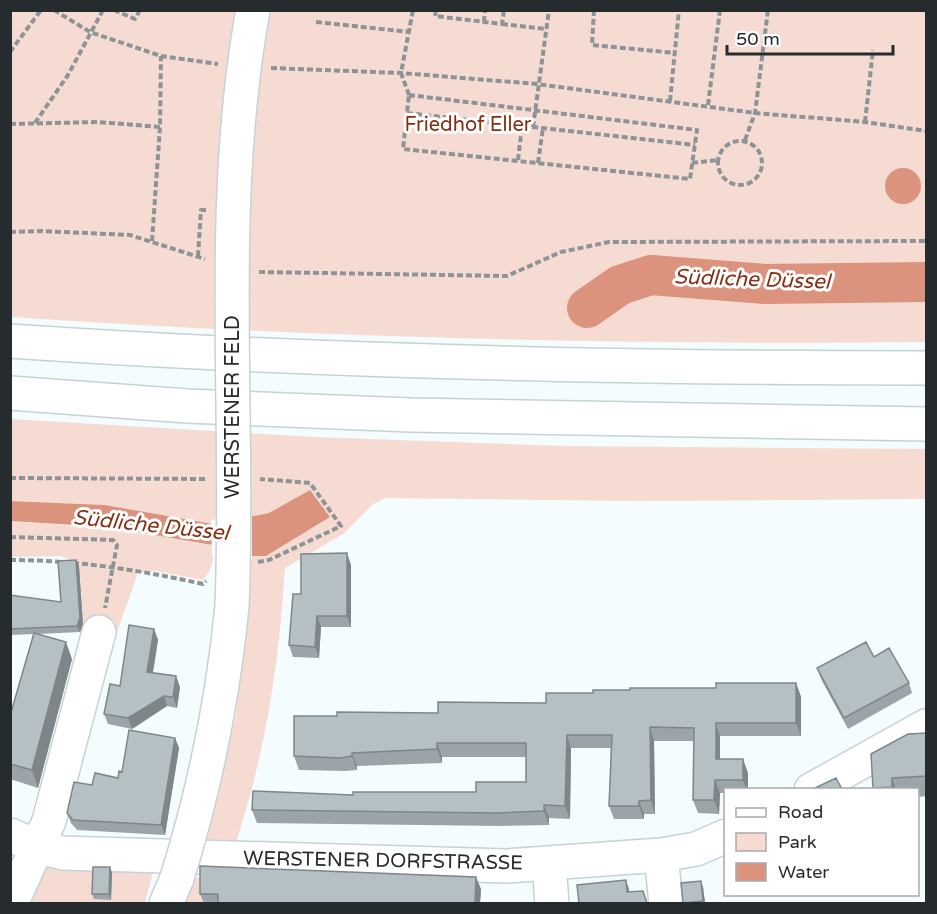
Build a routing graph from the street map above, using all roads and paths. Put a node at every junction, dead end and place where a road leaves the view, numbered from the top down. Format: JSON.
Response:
{"nodes":[{"id":1,"x":41,"y":10,"type":"edge"},
{"id":2,"x":54,"y":10,"type":"edge"},
{"id":3,"x":103,"y":10,"type":"edge"},
{"id":4,"x":114,"y":10,"type":"edge"},
{"id":5,"x":140,"y":10,"type":"edge"},
{"id":6,"x":253,"y":10,"type":"edge"},
{"id":7,"x":413,"y":10,"type":"edge"},
{"id":8,"x":436,"y":10,"type":"edge"},
{"id":9,"x":456,"y":10,"type":"edge"},
{"id":10,"x":485,"y":10,"type":"edge"},
{"id":11,"x":504,"y":10,"type":"edge"},
{"id":12,"x":549,"y":10,"type":"edge"},
{"id":13,"x":594,"y":10,"type":"edge"},
{"id":14,"x":679,"y":10,"type":"edge"},
{"id":15,"x":720,"y":10,"type":"edge"},
{"id":16,"x":768,"y":10,"type":"edge"},
{"id":17,"x":455,"y":18,"type":"junction"},
{"id":18,"x":316,"y":22,"type":"dead end"},
{"id":19,"x":484,"y":22,"type":"junction"},
{"id":20,"x":502,"y":24,"type":"junction"},
{"id":21,"x":547,"y":29,"type":"junction"},
{"id":22,"x":90,"y":32,"type":"junction"},
{"id":23,"x":410,"y":32,"type":"junction"},
{"id":24,"x":873,"y":50,"type":"dead end"},
{"id":25,"x":10,"y":52,"type":"edge"},
{"id":26,"x":676,"y":53,"type":"junction"},
{"id":27,"x":161,"y":56,"type":"junction"},
{"id":28,"x":226,"y":66,"type":"dead end"},
{"id":29,"x":261,"y":67,"type":"dead end"},
{"id":30,"x":401,"y":73,"type":"junction"},
{"id":31,"x":537,"y":84,"type":"junction"},
{"id":32,"x":409,"y":95,"type":"junction"},
{"id":33,"x":670,"y":101,"type":"junction"},
{"id":34,"x":708,"y":105,"type":"junction"},
{"id":35,"x":535,"y":111,"type":"junction"},
{"id":36,"x":407,"y":113,"type":"junction"},
{"id":37,"x":754,"y":113,"type":"junction"},
{"id":38,"x":865,"y":122,"type":"junction"},
{"id":39,"x":35,"y":123,"type":"junction"},
{"id":40,"x":10,"y":124,"type":"edge"},
{"id":41,"x":522,"y":126,"type":"junction"},
{"id":42,"x":160,"y":127,"type":"junction"},
{"id":43,"x":533,"y":127,"type":"junction"},
{"id":44,"x":543,"y":128,"type":"junction"},
{"id":45,"x":927,"y":131,"type":"edge"},
{"id":46,"x":745,"y":140,"type":"junction"},
{"id":47,"x":695,"y":145,"type":"junction"},
{"id":48,"x":518,"y":160,"type":"junction"},
{"id":49,"x":718,"y":160,"type":"junction"},
{"id":50,"x":538,"y":163,"type":"junction"},
{"id":51,"x":692,"y":163,"type":"junction"},
{"id":52,"x":10,"y":232,"type":"edge"},
{"id":53,"x":201,"y":235,"type":"dead end"},
{"id":54,"x":152,"y":241,"type":"junction"},
{"id":55,"x":927,"y":241,"type":"edge"},
{"id":56,"x":198,"y":256,"type":"junction"},
{"id":57,"x":208,"y":260,"type":"dead end"},
{"id":58,"x":255,"y":272,"type":"dead end"},
{"id":59,"x":10,"y":341,"type":"edge"},
{"id":60,"x":927,"y":368,"type":"edge"},
{"id":61,"x":10,"y":393,"type":"edge"},
{"id":62,"x":927,"y":424,"type":"edge"},
{"id":63,"x":10,"y":478,"type":"edge"},
{"id":64,"x":210,"y":479,"type":"dead end"},
{"id":65,"x":256,"y":479,"type":"dead end"},
{"id":66,"x":10,"y":537,"type":"edge"},
{"id":67,"x":10,"y":560,"type":"edge"},
{"id":68,"x":251,"y":563,"type":"dead end"},
{"id":69,"x":115,"y":566,"type":"junction"},
{"id":70,"x":209,"y":578,"type":"dead end"},
{"id":71,"x":99,"y":632,"type":"joint"},
{"id":72,"x":927,"y":726,"type":"edge"},
{"id":73,"x":812,"y":788,"type":"edge"},
{"id":74,"x":724,"y":837,"type":"edge"},
{"id":75,"x":24,"y":841,"type":"edge"},
{"id":76,"x":661,"y":855,"type":"junction"},
{"id":77,"x":549,"y":863,"type":"junction"},
{"id":78,"x":172,"y":891,"type":"edge"},
{"id":79,"x":11,"y":903,"type":"edge"},
{"id":80,"x":552,"y":903,"type":"edge"},
{"id":81,"x":666,"y":903,"type":"edge"}],
"edges":[{"from":1,"to":25,"type":"path"},
{"from":2,"to":22,"type":"path"},
{"from":3,"to":22,"type":"path"},
{"from":4,"to":5,"type":"path"},
{"from":6,"to":78,"type":"main road","name":"WERSTENER FELD","bridge":true},
{"from":7,"to":23,"type":"path"},
{"from":8,"to":17,"type":"path"},
{"from":9,"to":17,"type":"path"},
{"from":10,"to":19,"type":"path"},
{"from":11,"to":20,"type":"path"},
{"from":12,"to":21,"type":"path"},
{"from":13,"to":26,"type":"path"},
{"from":14,"to":26,"type":"path"},
{"from":15,"to":34,"type":"path"},
{"from":16,"to":37,"type":"path"},
{"from":17,"to":19,"type":"path"},
{"from":18,"to":23,"type":"path"},
{"from":19,"to":20,"type":"path"},
{"from":20,"to":21,"type":"path"},
{"from":21,"to":31,"type":"path"},
{"from":22,"to":27,"type":"path"},
{"from":22,"to":39,"type":"path"},
{"from":23,"to":30,"type":"path"},
{"from":24,"to":38,"type":"path"},
{"from":26,"to":33,"type":"path"},
{"from":27,"to":28,"type":"path"},
{"from":27,"to":42,"type":"path"},
{"from":29,"to":30,"type":"path"},
{"from":30,"to":31,"type":"path"},
{"from":30,"to":32,"type":"path"},
{"from":31,"to":33,"type":"path"},
{"from":31,"to":35,"type":"path"},
{"from":32,"to":35,"type":"path"},
{"from":32,"to":36,"type":"path"},
{"from":33,"to":34,"type":"path"},
{"from":34,"to":37,"type":"path"},
{"from":35,"to":43,"type":"path"},
{"from":35,"to":47,"type":"path"},
{"from":36,"to":41,"type":"path"},
{"from":36,"to":48,"type":"path"},
{"from":37,"to":38,"type":"path"},
{"from":37,"to":46,"type":"path"},
{"from":38,"to":45,"type":"path"},
{"from":39,"to":40,"type":"path"},
{"from":39,"to":42,"type":"path"},
{"from":41,"to":43,"type":"path"},
{"from":41,"to":48,"type":"path"},
{"from":42,"to":54,"type":"path"},
{"from":43,"to":44,"type":"path"},
{"from":44,"to":47,"type":"path"},
{"from":44,"to":50,"type":"path"},
{"from":46,"to":49,"type":"path"},
{"from":46,"to":49,"type":"path"},
{"from":47,"to":51,"type":"path"},
{"from":48,"to":50,"type":"path"},
{"from":49,"to":51,"type":"path"},
{"from":50,"to":51,"type":"path"},
{"from":52,"to":54,"type":"path"},
{"from":53,"to":56,"type":"path"},
{"from":54,"to":56,"type":"path"},
{"from":55,"to":58,"type":"path"},
{"from":56,"to":57,"type":"path"},
{"from":59,"to":60,"type":"main road"},
{"from":61,"to":62,"type":"main road"},
{"from":63,"to":64,"type":"path"},
{"from":65,"to":68,"type":"path"},
{"from":66,"to":69,"type":"path"},
{"from":67,"to":69,"type":"path"},
{"from":69,"to":70,"type":"path"},
{"from":69,"to":71,"type":"path"},
{"from":71,"to":75,"type":"main road"},
{"from":72,"to":73,"type":"main road"},
{"from":74,"to":76,"type":"main road","name":"WERSTENER DORFSTRASSE"},
{"from":75,"to":77,"type":"main road","name":"WERSTENER DORFSTRASSE"},
{"from":75,"to":79,"type":"main road"},
{"from":76,"to":77,"type":"main road","name":"WERSTENER DORFSTRASSE"},
{"from":76,"to":81,"type":"main road"},
{"from":77,"to":80,"type":"main road"}]}
